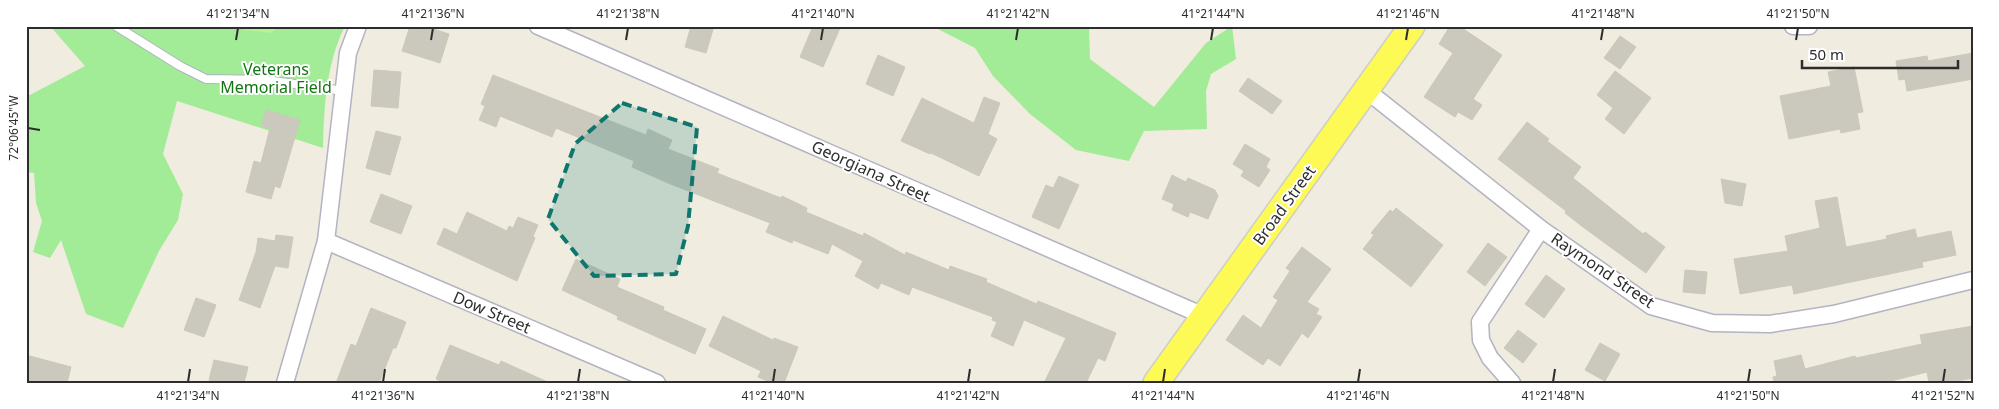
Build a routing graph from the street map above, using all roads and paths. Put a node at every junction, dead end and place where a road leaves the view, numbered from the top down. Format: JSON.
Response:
{"nodes":[{"id":1,"x":116,"y":26,"type":"edge"},
{"id":2,"x":358,"y":26,"type":"edge"},
{"id":3,"x":538,"y":26,"type":"edge"},
{"id":4,"x":1412,"y":26,"type":"edge"},
{"id":5,"x":1793,"y":26,"type":"edge"},
{"id":6,"x":1809,"y":26,"type":"edge"},
{"id":7,"x":1366,"y":90,"type":"junction"},
{"id":8,"x":344,"y":91,"type":"junction"},
{"id":9,"x":1541,"y":229,"type":"junction"},
{"id":10,"x":326,"y":242,"type":"junction"},
{"id":11,"x":1973,"y":280,"type":"edge"},
{"id":12,"x":1204,"y":316,"type":"junction"},
{"id":13,"x":286,"y":383,"type":"edge"},
{"id":14,"x":657,"y":383,"type":"edge"},
{"id":15,"x":1156,"y":383,"type":"edge"},
{"id":16,"x":1512,"y":383,"type":"edge"}],
"edges":[{"from":1,"to":8,"type":"lane"},
{"from":2,"to":8,"type":"street"},
{"from":3,"to":12,"type":"street","name":"Georgiana Street"},
{"from":4,"to":7,"type":"main road","name":"Broad Street"},
{"from":5,"to":6,"type":"street"},
{"from":7,"to":9,"type":"street","name":"Raymond Street"},
{"from":7,"to":12,"type":"main road","name":"Broad Street"},
{"from":8,"to":10,"type":"street"},
{"from":9,"to":11,"type":"street","name":"Raymond Street"},
{"from":9,"to":16,"type":"street"},
{"from":10,"to":13,"type":"street"},
{"from":10,"to":14,"type":"street","name":"Dow Street"},
{"from":12,"to":15,"type":"main road","name":"Broad Street"}]}
